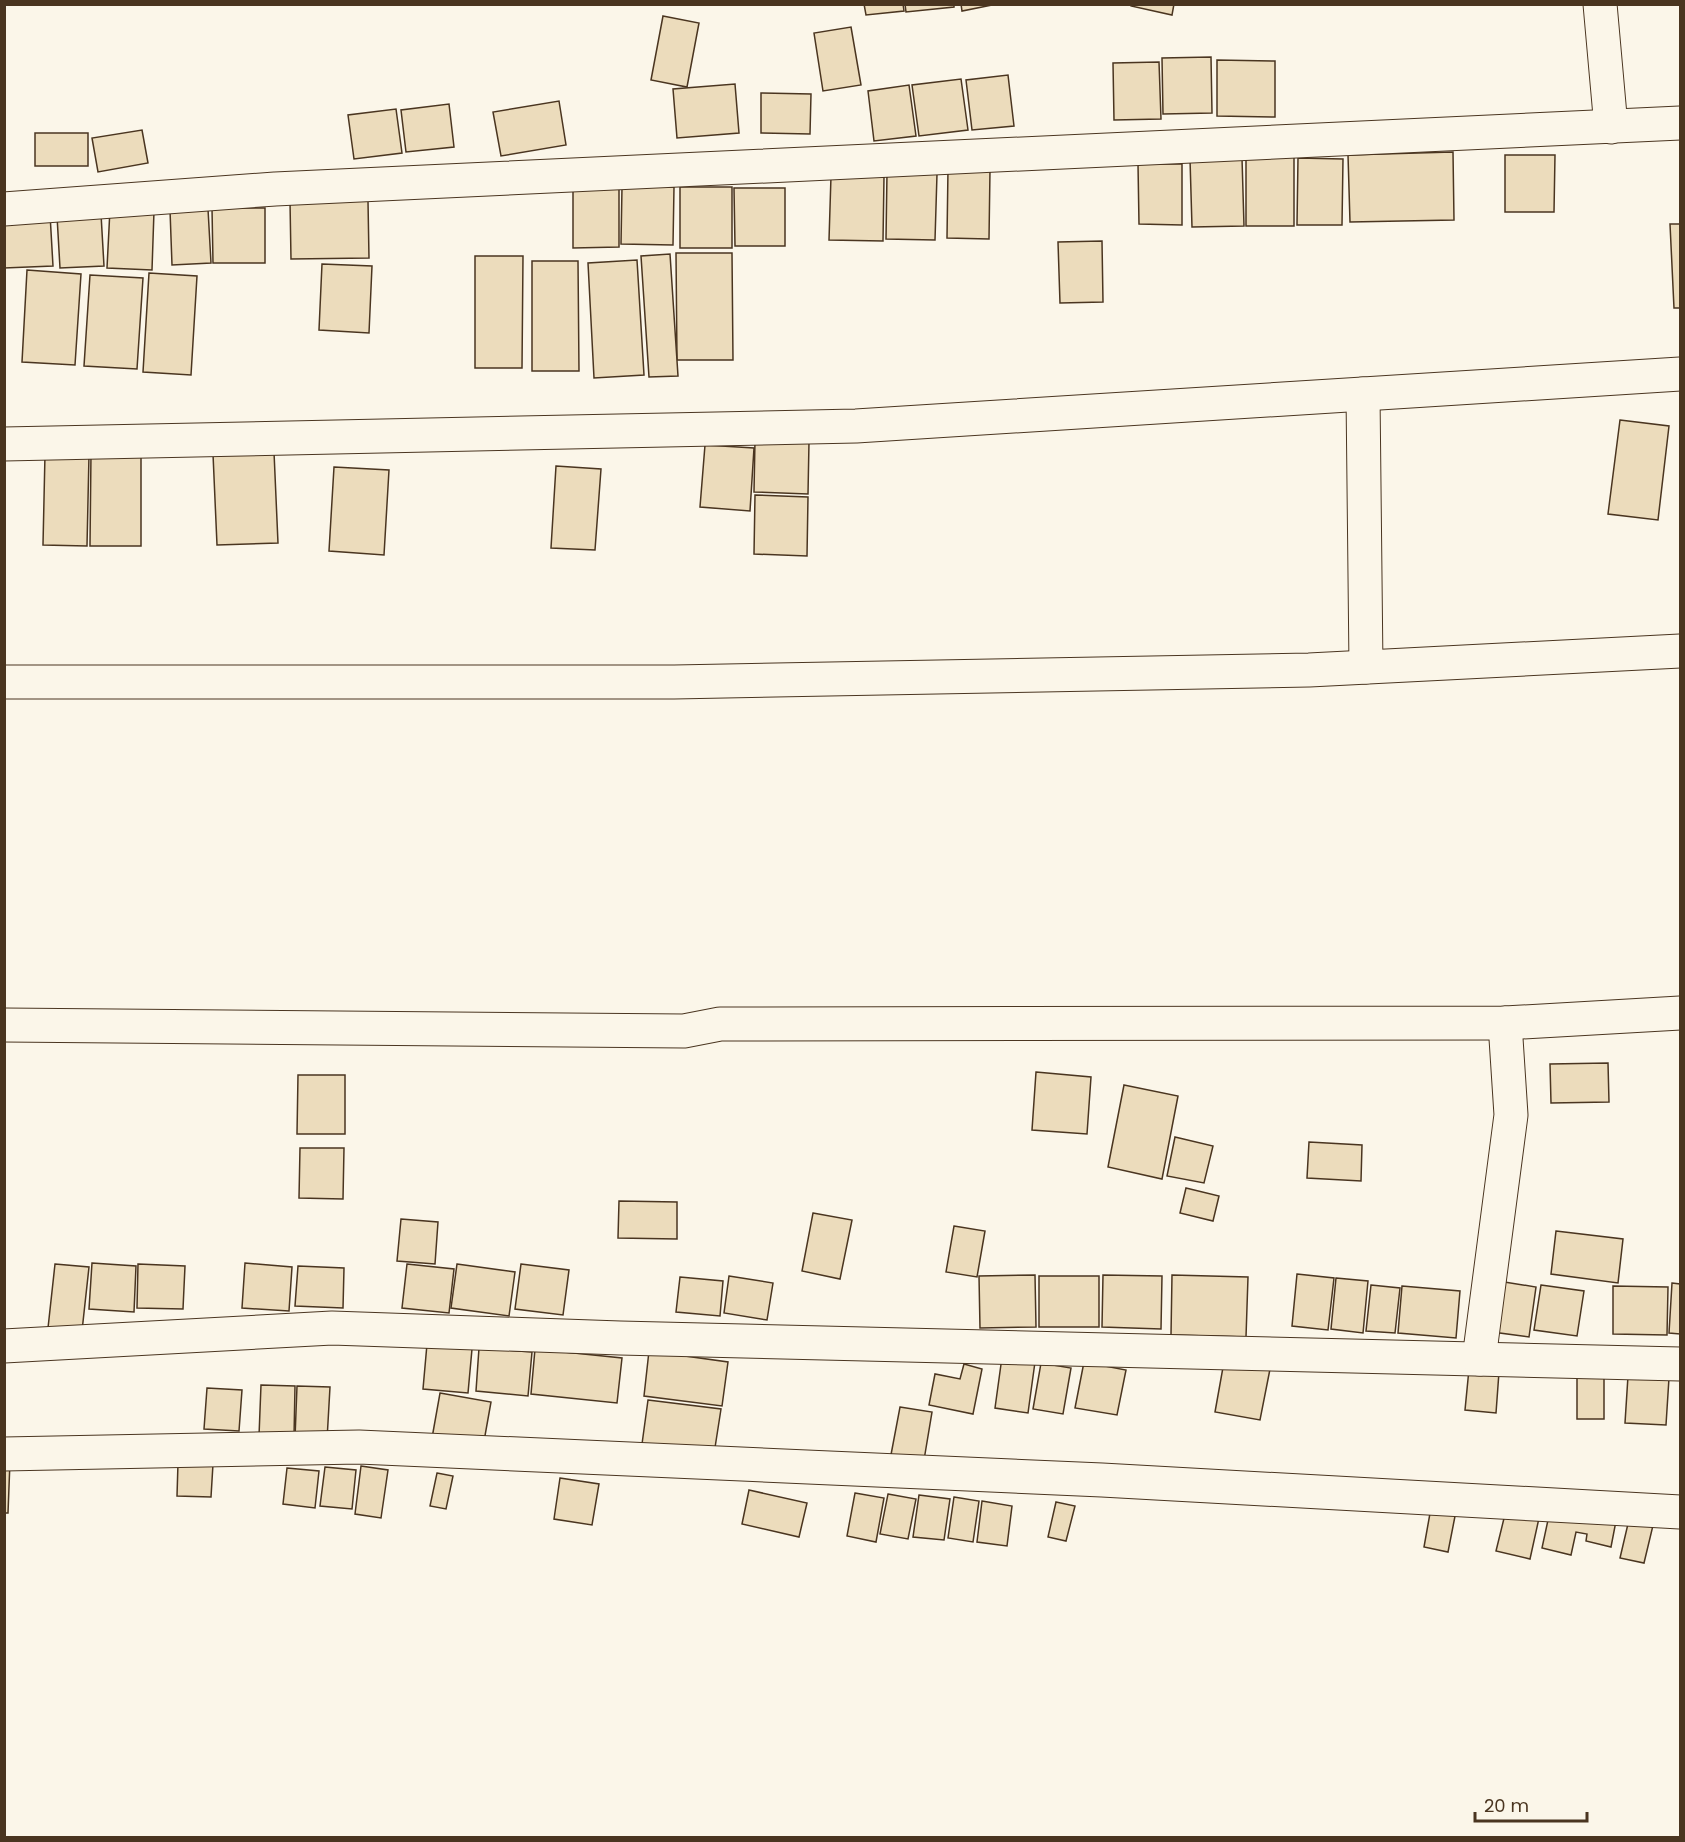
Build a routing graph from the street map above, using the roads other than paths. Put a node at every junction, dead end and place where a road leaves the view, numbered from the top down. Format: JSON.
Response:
{"nodes":[{"id":1,"x":1600,"y":4,"type":"edge"},
{"id":2,"x":1680,"y":123,"type":"edge"},
{"id":3,"x":1611,"y":127,"type":"junction"},
{"id":4,"x":4,"y":209,"type":"edge"},
{"id":5,"x":1680,"y":374,"type":"edge"},
{"id":6,"x":1363,"y":394,"type":"junction"},
{"id":7,"x":4,"y":444,"type":"edge"},
{"id":8,"x":1680,"y":651,"type":"edge"},
{"id":9,"x":1366,"y":667,"type":"junction"},
{"id":10,"x":4,"y":682,"type":"edge"},
{"id":11,"x":1680,"y":1013,"type":"edge"},
{"id":12,"x":1505,"y":1023,"type":"junction"},
{"id":13,"x":4,"y":1025,"type":"edge"},
{"id":14,"x":4,"y":1346,"type":"edge"},
{"id":15,"x":1479,"y":1359,"type":"junction"},
{"id":16,"x":1680,"y":1364,"type":"edge"},
{"id":17,"x":4,"y":1454,"type":"edge"},
{"id":18,"x":1680,"y":1512,"type":"edge"}],
"edges":[{"from":1,"to":3,"type":"street"},
{"from":2,"to":3,"type":"street"},
{"from":3,"to":4,"type":"street"},
{"from":5,"to":6,"type":"street"},
{"from":6,"to":7,"type":"street"},
{"from":6,"to":9,"type":"street"},
{"from":8,"to":9,"type":"street"},
{"from":9,"to":10,"type":"street"},
{"from":11,"to":12,"type":"street"},
{"from":12,"to":13,"type":"street"},
{"from":12,"to":15,"type":"street"},
{"from":14,"to":15,"type":"street"},
{"from":15,"to":16,"type":"street"},
{"from":17,"to":18,"type":"street"}]}
